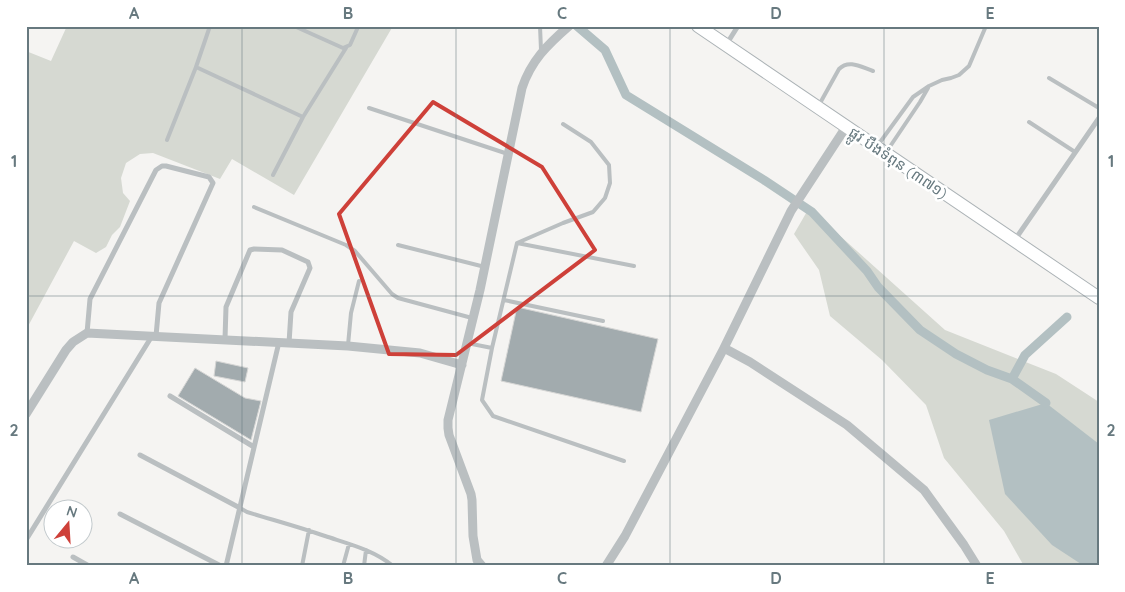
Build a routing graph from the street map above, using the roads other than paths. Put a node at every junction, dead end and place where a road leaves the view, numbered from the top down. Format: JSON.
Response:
{"nodes":[{"id":1,"x":210,"y":26,"type":"edge"},
{"id":2,"x":294,"y":26,"type":"edge"},
{"id":3,"x":358,"y":26,"type":"edge"},
{"id":4,"x":540,"y":26,"type":"edge"},
{"id":5,"x":569,"y":26,"type":"edge"},
{"id":6,"x":698,"y":26,"type":"edge"},
{"id":7,"x":738,"y":26,"type":"edge"},
{"id":8,"x":986,"y":26,"type":"edge"},
{"id":9,"x":726,"y":46,"type":"junction"},
{"id":10,"x":346,"y":48,"type":"junction"},
{"id":11,"x":541,"y":52,"type":"junction"},
{"id":12,"x":196,"y":67,"type":"junction"},
{"id":13,"x":873,"y":71,"type":"dead end"},
{"id":14,"x":1049,"y":78,"type":"dead end"},
{"id":15,"x":929,"y":86,"type":"junction"},
{"id":16,"x":369,"y":108,"type":"dead end"},
{"id":17,"x":817,"y":108,"type":"junction"},
{"id":18,"x":1099,"y":108,"type":"edge"},
{"id":19,"x":303,"y":117,"type":"junction"},
{"id":20,"x":1099,"y":118,"type":"edge"},
{"id":21,"x":1029,"y":122,"type":"dead end"},
{"id":22,"x":563,"y":124,"type":"dead end"},
{"id":23,"x":846,"y":127,"type":"junction"},
{"id":24,"x":167,"y":140,"type":"dead end"},
{"id":25,"x":881,"y":151,"type":"junction"},
{"id":26,"x":1075,"y":152,"type":"junction"},
{"id":27,"x":508,"y":154,"type":"junction"},
{"id":28,"x":274,"y":175,"type":"dead end"},
{"id":29,"x":254,"y":206,"type":"dead end"},
{"id":30,"x":1014,"y":241,"type":"junction"},
{"id":31,"x":517,"y":243,"type":"junction"},
{"id":32,"x":398,"y":245,"type":"dead end"},
{"id":33,"x":634,"y":266,"type":"dead end"},
{"id":34,"x":485,"y":267,"type":"junction"},
{"id":35,"x":359,"y":281,"type":"dead end"},
{"id":36,"x":1099,"y":298,"type":"edge"},
{"id":37,"x":504,"y":300,"type":"junction"},
{"id":38,"x":473,"y":318,"type":"junction"},
{"id":39,"x":603,"y":321,"type":"dead end"},
{"id":40,"x":87,"y":333,"type":"junction"},
{"id":41,"x":154,"y":336,"type":"junction"},
{"id":42,"x":225,"y":339,"type":"junction"},
{"id":43,"x":279,"y":342,"type":"junction"},
{"id":44,"x":289,"y":343,"type":"junction"},
{"id":45,"x":467,"y":343,"type":"junction"},
{"id":46,"x":348,"y":346,"type":"junction"},
{"id":47,"x":492,"y":348,"type":"junction"},
{"id":48,"x":724,"y":348,"type":"junction"},
{"id":49,"x":462,"y":365,"type":"junction"},
{"id":50,"x":170,"y":396,"type":"dead end"},
{"id":51,"x":26,"y":414,"type":"edge"},
{"id":52,"x":254,"y":447,"type":"junction"},
{"id":53,"x":140,"y":455,"type":"dead end"},
{"id":54,"x":624,"y":461,"type":"dead end"},
{"id":55,"x":240,"y":508,"type":"junction"},
{"id":56,"x":120,"y":514,"type":"dead end"},
{"id":57,"x":309,"y":530,"type":"junction"},
{"id":58,"x":26,"y":540,"type":"edge"},
{"id":59,"x":349,"y":544,"type":"junction"},
{"id":60,"x":366,"y":550,"type":"junction"},
{"id":61,"x":73,"y":557,"type":"dead end"},
{"id":62,"x":89,"y":566,"type":"edge"},
{"id":63,"x":221,"y":566,"type":"edge"},
{"id":64,"x":226,"y":566,"type":"edge"},
{"id":65,"x":302,"y":566,"type":"edge"},
{"id":66,"x":343,"y":566,"type":"edge"},
{"id":67,"x":364,"y":566,"type":"edge"},
{"id":68,"x":393,"y":566,"type":"edge"},
{"id":69,"x":482,"y":566,"type":"edge"},
{"id":70,"x":606,"y":566,"type":"edge"},
{"id":71,"x":977,"y":566,"type":"edge"}],
"edges":[{"from":1,"to":12,"type":"lane"},
{"from":2,"to":10,"type":"lane"},
{"from":3,"to":10,"type":"lane"},
{"from":4,"to":11,"type":"lane"},
{"from":5,"to":11,"type":"street"},
{"from":6,"to":9,"type":"main road","name":"ផ្លូវ បឹងទំពុន (៣៧១)"},
{"from":7,"to":9,"type":"street"},
{"from":8,"to":15,"type":"lane"},
{"from":9,"to":17,"type":"main road","name":"ផ្លូវ បឹងទំពុន (៣៧១)"},
{"from":10,"to":19,"type":"lane"},
{"from":11,"to":27,"type":"street"},
{"from":12,"to":19,"type":"lane"},
{"from":12,"to":24,"type":"lane"},
{"from":13,"to":17,"type":"lane"},
{"from":14,"to":18,"type":"lane"},
{"from":15,"to":25,"type":"lane"},
{"from":15,"to":25,"type":"lane"},
{"from":16,"to":27,"type":"lane"},
{"from":17,"to":23,"type":"main road","name":"ផ្លូវ បឹងទំពុន (៣៧១)"},
{"from":19,"to":28,"type":"lane"},
{"from":20,"to":26,"type":"street"},
{"from":21,"to":26,"type":"lane"},
{"from":22,"to":31,"type":"lane"},
{"from":23,"to":25,"type":"main road","name":"ផ្លូវ បឹងទំពុន (៣៧១)"},
{"from":23,"to":48,"type":"street"},
{"from":25,"to":30,"type":"main road","name":"ផ្លូវ បឹងទំពុន (៣៧១)"},
{"from":26,"to":30,"type":"street"},
{"from":27,"to":34,"type":"street"},
{"from":29,"to":38,"type":"lane"},
{"from":30,"to":36,"type":"main road","name":"ផ្លូវ បឹងទំពុន (៣៧១)"},
{"from":31,"to":33,"type":"lane"},
{"from":31,"to":37,"type":"lane"},
{"from":32,"to":34,"type":"lane"},
{"from":34,"to":38,"type":"street"},
{"from":35,"to":46,"type":"lane"},
{"from":37,"to":39,"type":"lane"},
{"from":37,"to":47,"type":"lane"},
{"from":38,"to":45,"type":"street"},
{"from":40,"to":41,"type":"street"},
{"from":40,"to":41,"type":"street"},
{"from":40,"to":51,"type":"street"},
{"from":41,"to":42,"type":"street"},
{"from":41,"to":58,"type":"street"},
{"from":42,"to":43,"type":"street"},
{"from":42,"to":44,"type":"street"},
{"from":43,"to":44,"type":"street"},
{"from":43,"to":52,"type":"street"},
{"from":44,"to":46,"type":"street"},
{"from":45,"to":47,"type":"lane"},
{"from":45,"to":49,"type":"street"},
{"from":46,"to":49,"type":"street"},
{"from":47,"to":54,"type":"lane"},
{"from":48,"to":70,"type":"street"},
{"from":48,"to":71,"type":"street"},
{"from":49,"to":69,"type":"street"},
{"from":50,"to":52,"type":"street"},
{"from":52,"to":55,"type":"street"},
{"from":53,"to":55,"type":"street"},
{"from":55,"to":57,"type":"lane"},
{"from":55,"to":64,"type":"street"},
{"from":56,"to":63,"type":"street"},
{"from":57,"to":59,"type":"lane"},
{"from":57,"to":65,"type":"lane"},
{"from":59,"to":60,"type":"lane"},
{"from":59,"to":66,"type":"lane"},
{"from":60,"to":67,"type":"lane"},
{"from":60,"to":68,"type":"lane"},
{"from":61,"to":62,"type":"street"}]}
